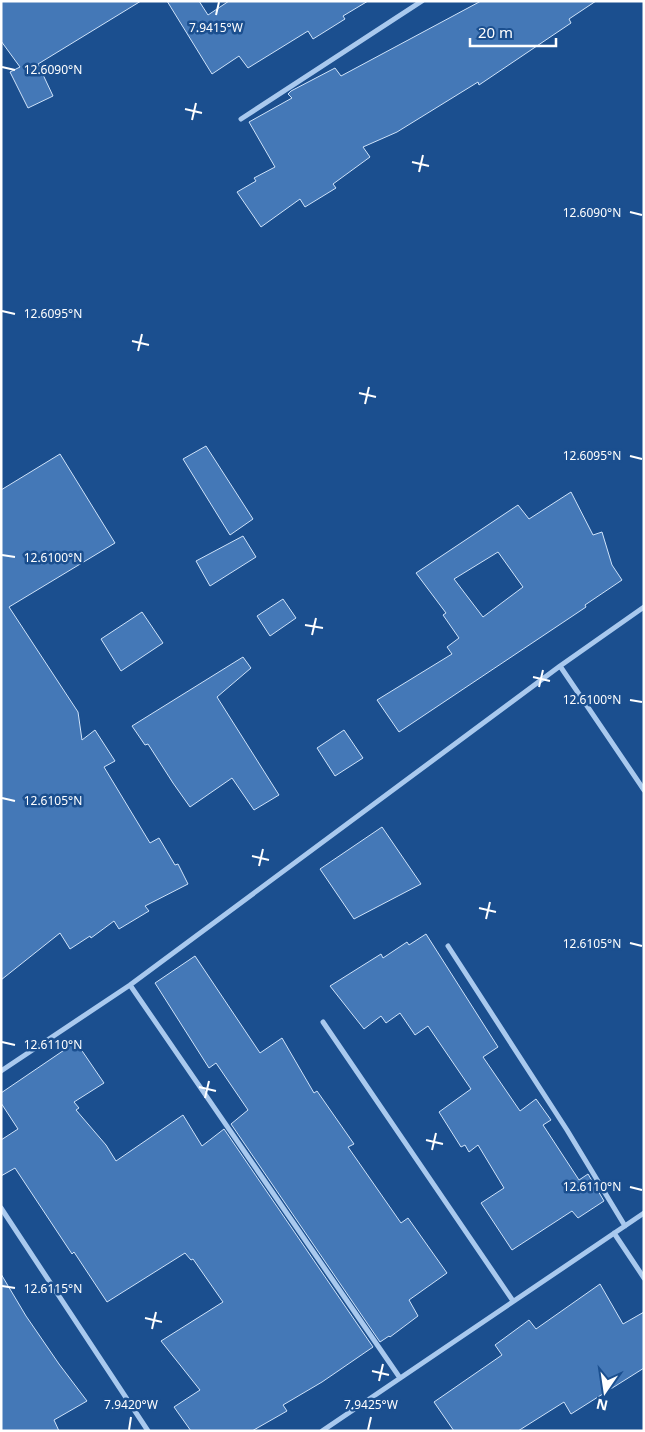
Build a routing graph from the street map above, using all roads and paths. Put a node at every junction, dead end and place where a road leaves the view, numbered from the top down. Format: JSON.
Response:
{"nodes":[{"id":1,"x":422,"y":1,"type":"edge"},
{"id":2,"x":241,"y":119,"type":"dead end"},
{"id":3,"x":644,"y":607,"type":"edge"},
{"id":4,"x":560,"y":666,"type":"junction"},
{"id":5,"x":644,"y":790,"type":"edge"},
{"id":6,"x":448,"y":946,"type":"dead end"},
{"id":7,"x":130,"y":984,"type":"junction"},
{"id":8,"x":323,"y":1022,"type":"dead end"},
{"id":9,"x":1,"y":1071,"type":"edge"},
{"id":10,"x":1,"y":1208,"type":"edge"},
{"id":11,"x":644,"y":1213,"type":"edge"},
{"id":12,"x":625,"y":1226,"type":"junction"},
{"id":13,"x":614,"y":1233,"type":"junction"},
{"id":14,"x":644,"y":1278,"type":"edge"},
{"id":15,"x":513,"y":1301,"type":"junction"},
{"id":16,"x":400,"y":1378,"type":"junction"},
{"id":17,"x":148,"y":1431,"type":"edge"},
{"id":18,"x":322,"y":1431,"type":"edge"}],
"edges":[{"from":1,"to":2,"type":"street"},
{"from":3,"to":4,"type":"street"},
{"from":4,"to":5,"type":"street"},
{"from":4,"to":7,"type":"street"},
{"from":6,"to":12,"type":"street"},
{"from":7,"to":9,"type":"street"},
{"from":7,"to":16,"type":"street"},
{"from":8,"to":15,"type":"street"},
{"from":10,"to":17,"type":"street"},
{"from":11,"to":12,"type":"street"},
{"from":12,"to":13,"type":"street"},
{"from":13,"to":14,"type":"street"},
{"from":13,"to":15,"type":"street"},
{"from":15,"to":16,"type":"street"},
{"from":16,"to":18,"type":"street"}]}
